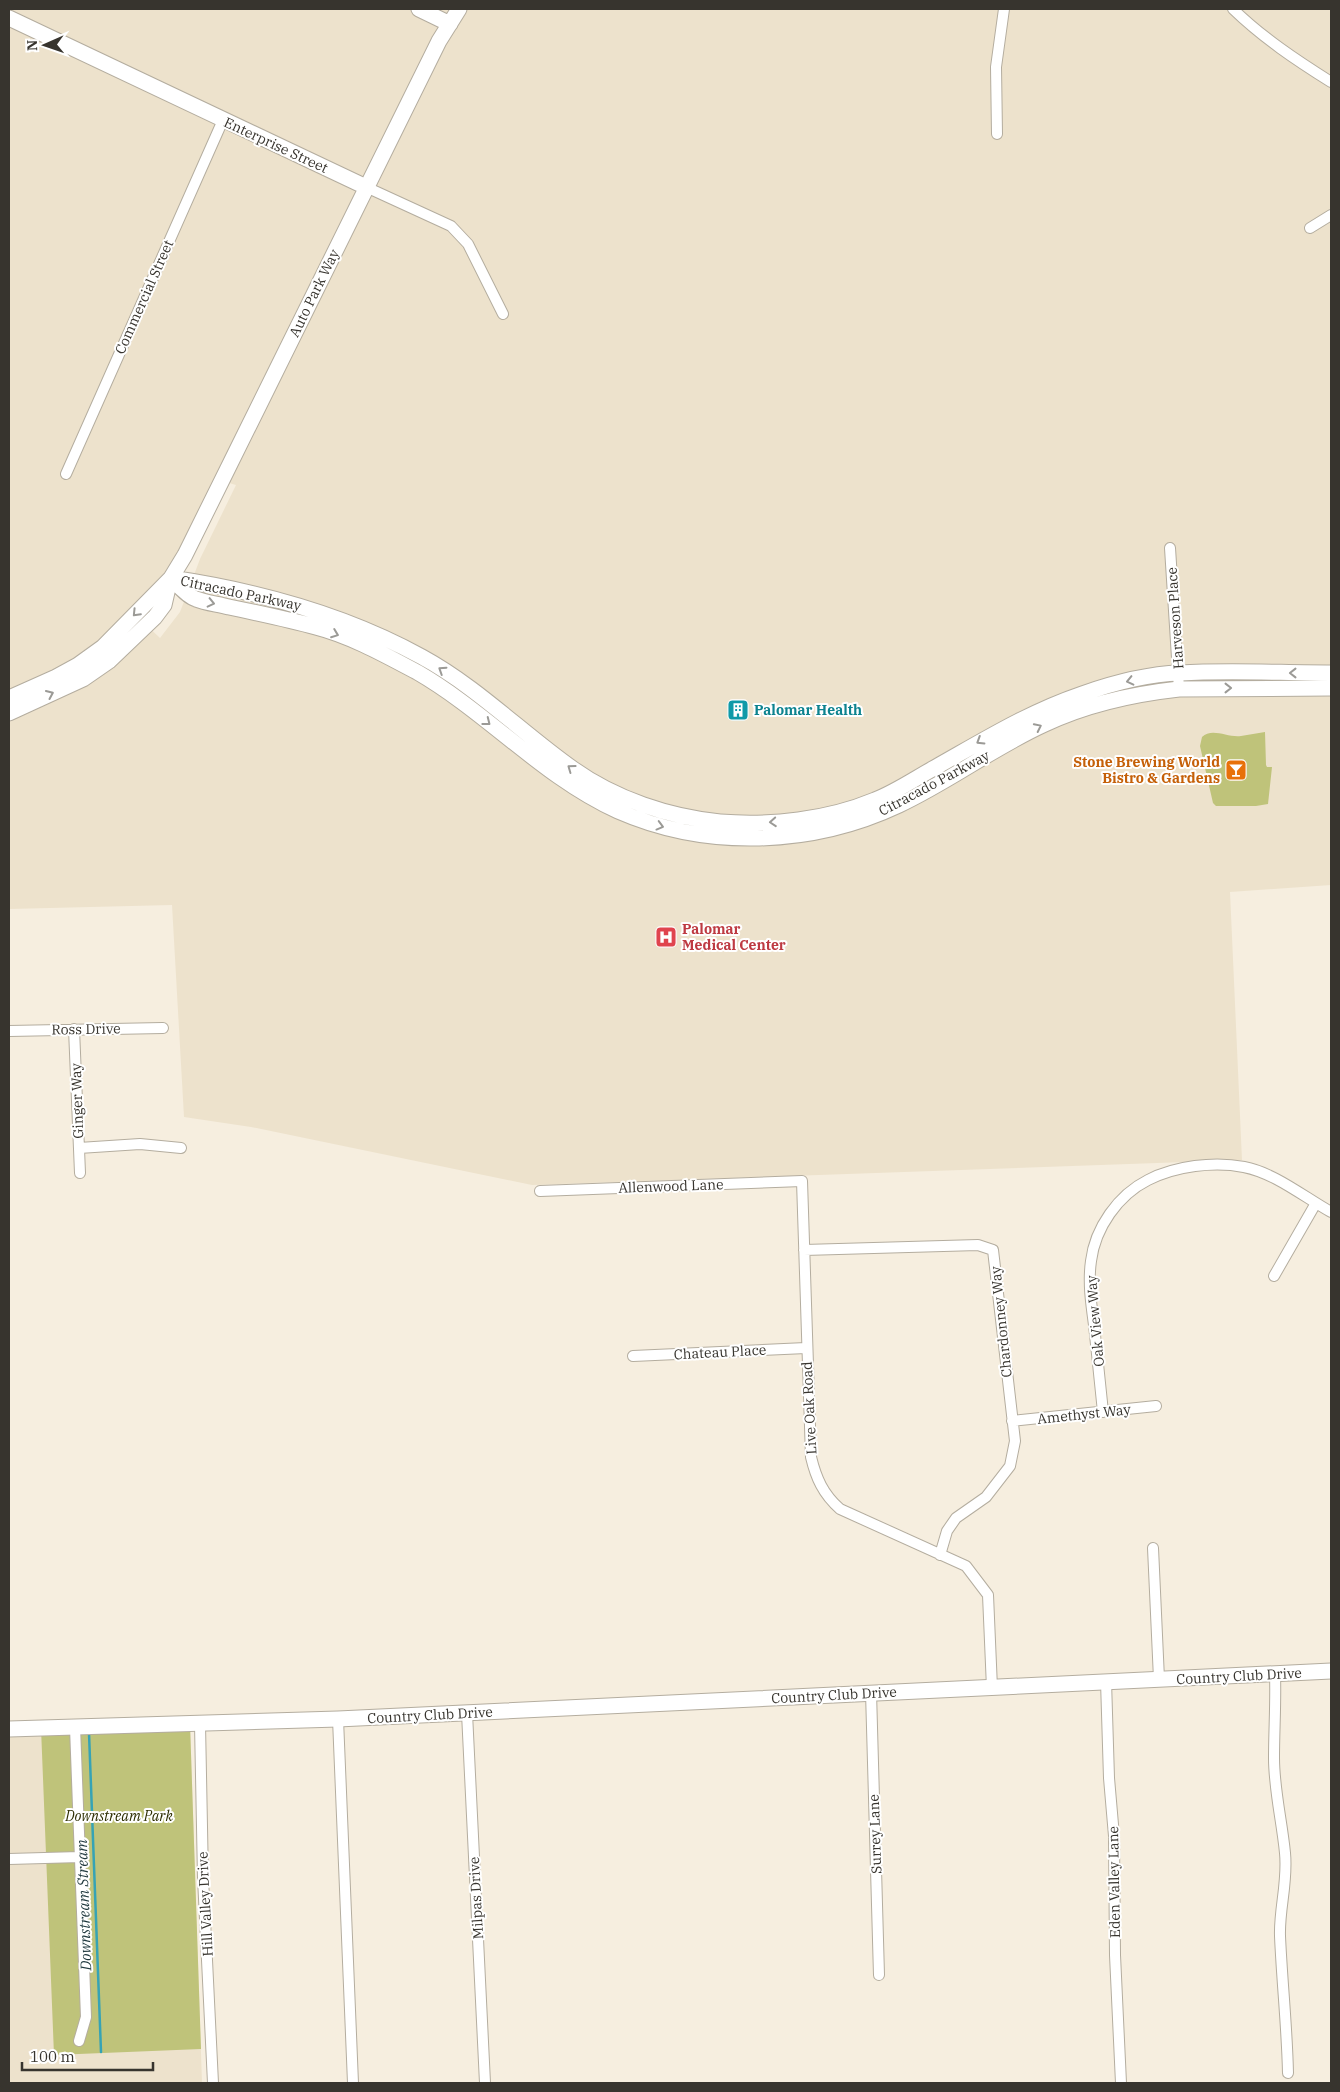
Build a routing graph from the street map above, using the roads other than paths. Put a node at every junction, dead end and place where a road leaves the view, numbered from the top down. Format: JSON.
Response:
{"nodes":[{"id":1,"x":419,"y":9,"type":"edge"},
{"id":2,"x":459,"y":9,"type":"edge"},
{"id":3,"x":1004,"y":9,"type":"edge"},
{"id":4,"x":1233,"y":9,"type":"edge"},
{"id":5,"x":9,"y":18,"type":"edge"},
{"id":6,"x":450,"y":24,"type":"junction"},
{"id":7,"x":1331,"y":82,"type":"edge"},
{"id":8,"x":223,"y":120,"type":"junction"},
{"id":9,"x":998,"y":134,"type":"dead end"},
{"id":10,"x":366,"y":187,"type":"junction"},
{"id":11,"x":1331,"y":215,"type":"edge"},
{"id":12,"x":1310,"y":228,"type":"dead end"},
{"id":13,"x":503,"y":314,"type":"dead end"},
{"id":14,"x":66,"y":474,"type":"dead end"},
{"id":15,"x":1170,"y":548,"type":"dead end"},
{"id":16,"x":171,"y":578,"type":"junction"},
{"id":17,"x":1178,"y":673,"type":"junction"},
{"id":18,"x":1331,"y":673,"type":"edge"},
{"id":19,"x":1331,"y":688,"type":"edge"},
{"id":20,"x":1180,"y":689,"type":"junction"},
{"id":21,"x":9,"y":698,"type":"edge"},
{"id":22,"x":9,"y":712,"type":"edge"},
{"id":23,"x":163,"y":1028,"type":"dead end"},
{"id":24,"x":74,"y":1029,"type":"junction"},
{"id":25,"x":9,"y":1030,"type":"edge"},
{"id":26,"x":79,"y":1148,"type":"junction"},
{"id":27,"x":181,"y":1148,"type":"dead end"},
{"id":28,"x":80,"y":1173,"type":"dead end"},
{"id":29,"x":802,"y":1181,"type":"joint"},
{"id":30,"x":540,"y":1191,"type":"dead end"},
{"id":31,"x":1316,"y":1203,"type":"junction"},
{"id":32,"x":1331,"y":1212,"type":"edge"},
{"id":33,"x":804,"y":1250,"type":"junction"},
{"id":34,"x":1274,"y":1276,"type":"dead end"},
{"id":35,"x":806,"y":1348,"type":"junction"},
{"id":36,"x":633,"y":1356,"type":"dead end"},
{"id":37,"x":1156,"y":1406,"type":"dead end"},
{"id":38,"x":1103,"y":1412,"type":"junction"},
{"id":39,"x":1012,"y":1421,"type":"junction"},
{"id":40,"x":1153,"y":1548,"type":"dead end"},
{"id":41,"x":940,"y":1555,"type":"junction"},
{"id":42,"x":1331,"y":1671,"type":"edge"},
{"id":43,"x":1275,"y":1674,"type":"junction"},
{"id":44,"x":1158,"y":1680,"type":"junction"},
{"id":45,"x":1106,"y":1681,"type":"junction"},
{"id":46,"x":992,"y":1688,"type":"junction"},
{"id":47,"x":871,"y":1692,"type":"junction"},
{"id":48,"x":467,"y":1713,"type":"junction"},
{"id":49,"x":338,"y":1719,"type":"junction"},
{"id":50,"x":200,"y":1724,"type":"junction"},
{"id":51,"x":75,"y":1727,"type":"junction"},
{"id":52,"x":9,"y":1729,"type":"edge"},
{"id":53,"x":80,"y":1857,"type":"junction"},
{"id":54,"x":9,"y":1859,"type":"edge"},
{"id":55,"x":879,"y":1975,"type":"dead end"},
{"id":56,"x":79,"y":2041,"type":"dead end"},
{"id":57,"x":1288,"y":2073,"type":"dead end"},
{"id":58,"x":213,"y":2083,"type":"edge"},
{"id":59,"x":353,"y":2083,"type":"edge"},
{"id":60,"x":485,"y":2083,"type":"edge"},
{"id":61,"x":1121,"y":2083,"type":"edge"}],
"edges":[{"from":1,"to":6,"type":"main road"},
{"from":2,"to":6,"type":"main road","name":"Auto Park Way"},
{"from":3,"to":9,"type":"street"},
{"from":4,"to":7,"type":"street"},
{"from":5,"to":8,"type":"main road","name":"Enterprise Street"},
{"from":6,"to":10,"type":"main road","name":"Auto Park Way"},
{"from":8,"to":10,"type":"main road","name":"Enterprise Street"},
{"from":8,"to":14,"type":"street","name":"Commercial Street"},
{"from":10,"to":13,"type":"street","name":"Enterprise Street"},
{"from":10,"to":16,"type":"main road","name":"Auto Park Way"},
{"from":11,"to":12,"type":"street"},
{"from":15,"to":17,"type":"street","name":"Harveson Place"},
{"from":17,"to":16,"type":"main road","name":"Citracado Parkway","one_way":true},
{"from":16,"to":20,"type":"main road","name":"Citracado Parkway","one_way":true},
{"from":16,"to":21,"type":"main road","name":"Auto Park Way","one_way":true},
{"from":22,"to":16,"type":"main road","name":"Auto Park Way","one_way":true},
{"from":18,"to":17,"type":"main road","name":"Citracado Parkway","one_way":true},
{"from":17,"to":20,"type":"street","name":"Harveson Place"},
{"from":20,"to":19,"type":"main road","name":"Citracado Parkway","one_way":true},
{"from":23,"to":24,"type":"street","name":"Ross Drive"},
{"from":24,"to":25,"type":"street","name":"Ross Drive"},
{"from":24,"to":26,"type":"street","name":"Ginger Way"},
{"from":26,"to":27,"type":"street"},
{"from":26,"to":28,"type":"street","name":"Ginger Way"},
{"from":29,"to":30,"type":"street","name":"Allenwood Lane"},
{"from":29,"to":33,"type":"street","name":"Live Oak Road"},
{"from":31,"to":32,"type":"street","name":"Oak View Way"},
{"from":31,"to":34,"type":"street"},
{"from":31,"to":38,"type":"street","name":"Oak View Way"},
{"from":33,"to":35,"type":"street","name":"Live Oak Road"},
{"from":33,"to":39,"type":"street","name":"Chardonney Way"},
{"from":35,"to":36,"type":"street","name":"Chateau Place"},
{"from":35,"to":41,"type":"street","name":"Live Oak Road"},
{"from":37,"to":38,"type":"street","name":"Amethyst Way"},
{"from":38,"to":39,"type":"street","name":"Amethyst Way"},
{"from":39,"to":41,"type":"street","name":"Chardonney Way"},
{"from":40,"to":44,"type":"street"},
{"from":41,"to":46,"type":"street","name":"Live Oak Road"},
{"from":42,"to":43,"type":"main road","name":"Country Club Drive"},
{"from":43,"to":44,"type":"main road","name":"Country Club Drive"},
{"from":43,"to":57,"type":"street"},
{"from":44,"to":45,"type":"main road","name":"Country Club Drive"},
{"from":45,"to":46,"type":"main road","name":"Country Club Drive"},
{"from":45,"to":61,"type":"street","name":"Eden Valley Lane"},
{"from":46,"to":47,"type":"main road","name":"Country Club Drive"},
{"from":47,"to":48,"type":"main road","name":"Country Club Drive"},
{"from":47,"to":55,"type":"street","name":"Surrey Lane"},
{"from":48,"to":49,"type":"main road","name":"Country Club Drive"},
{"from":48,"to":60,"type":"street","name":"Milpas Drive"},
{"from":49,"to":50,"type":"main road","name":"Country Club Drive"},
{"from":49,"to":59,"type":"street"},
{"from":50,"to":51,"type":"main road","name":"Country Club Drive"},
{"from":50,"to":58,"type":"street","name":"Hill Valley Drive"},
{"from":51,"to":52,"type":"main road","name":"Country Club Drive"},
{"from":51,"to":53,"type":"street"},
{"from":53,"to":54,"type":"street"},
{"from":53,"to":56,"type":"street"}]}
